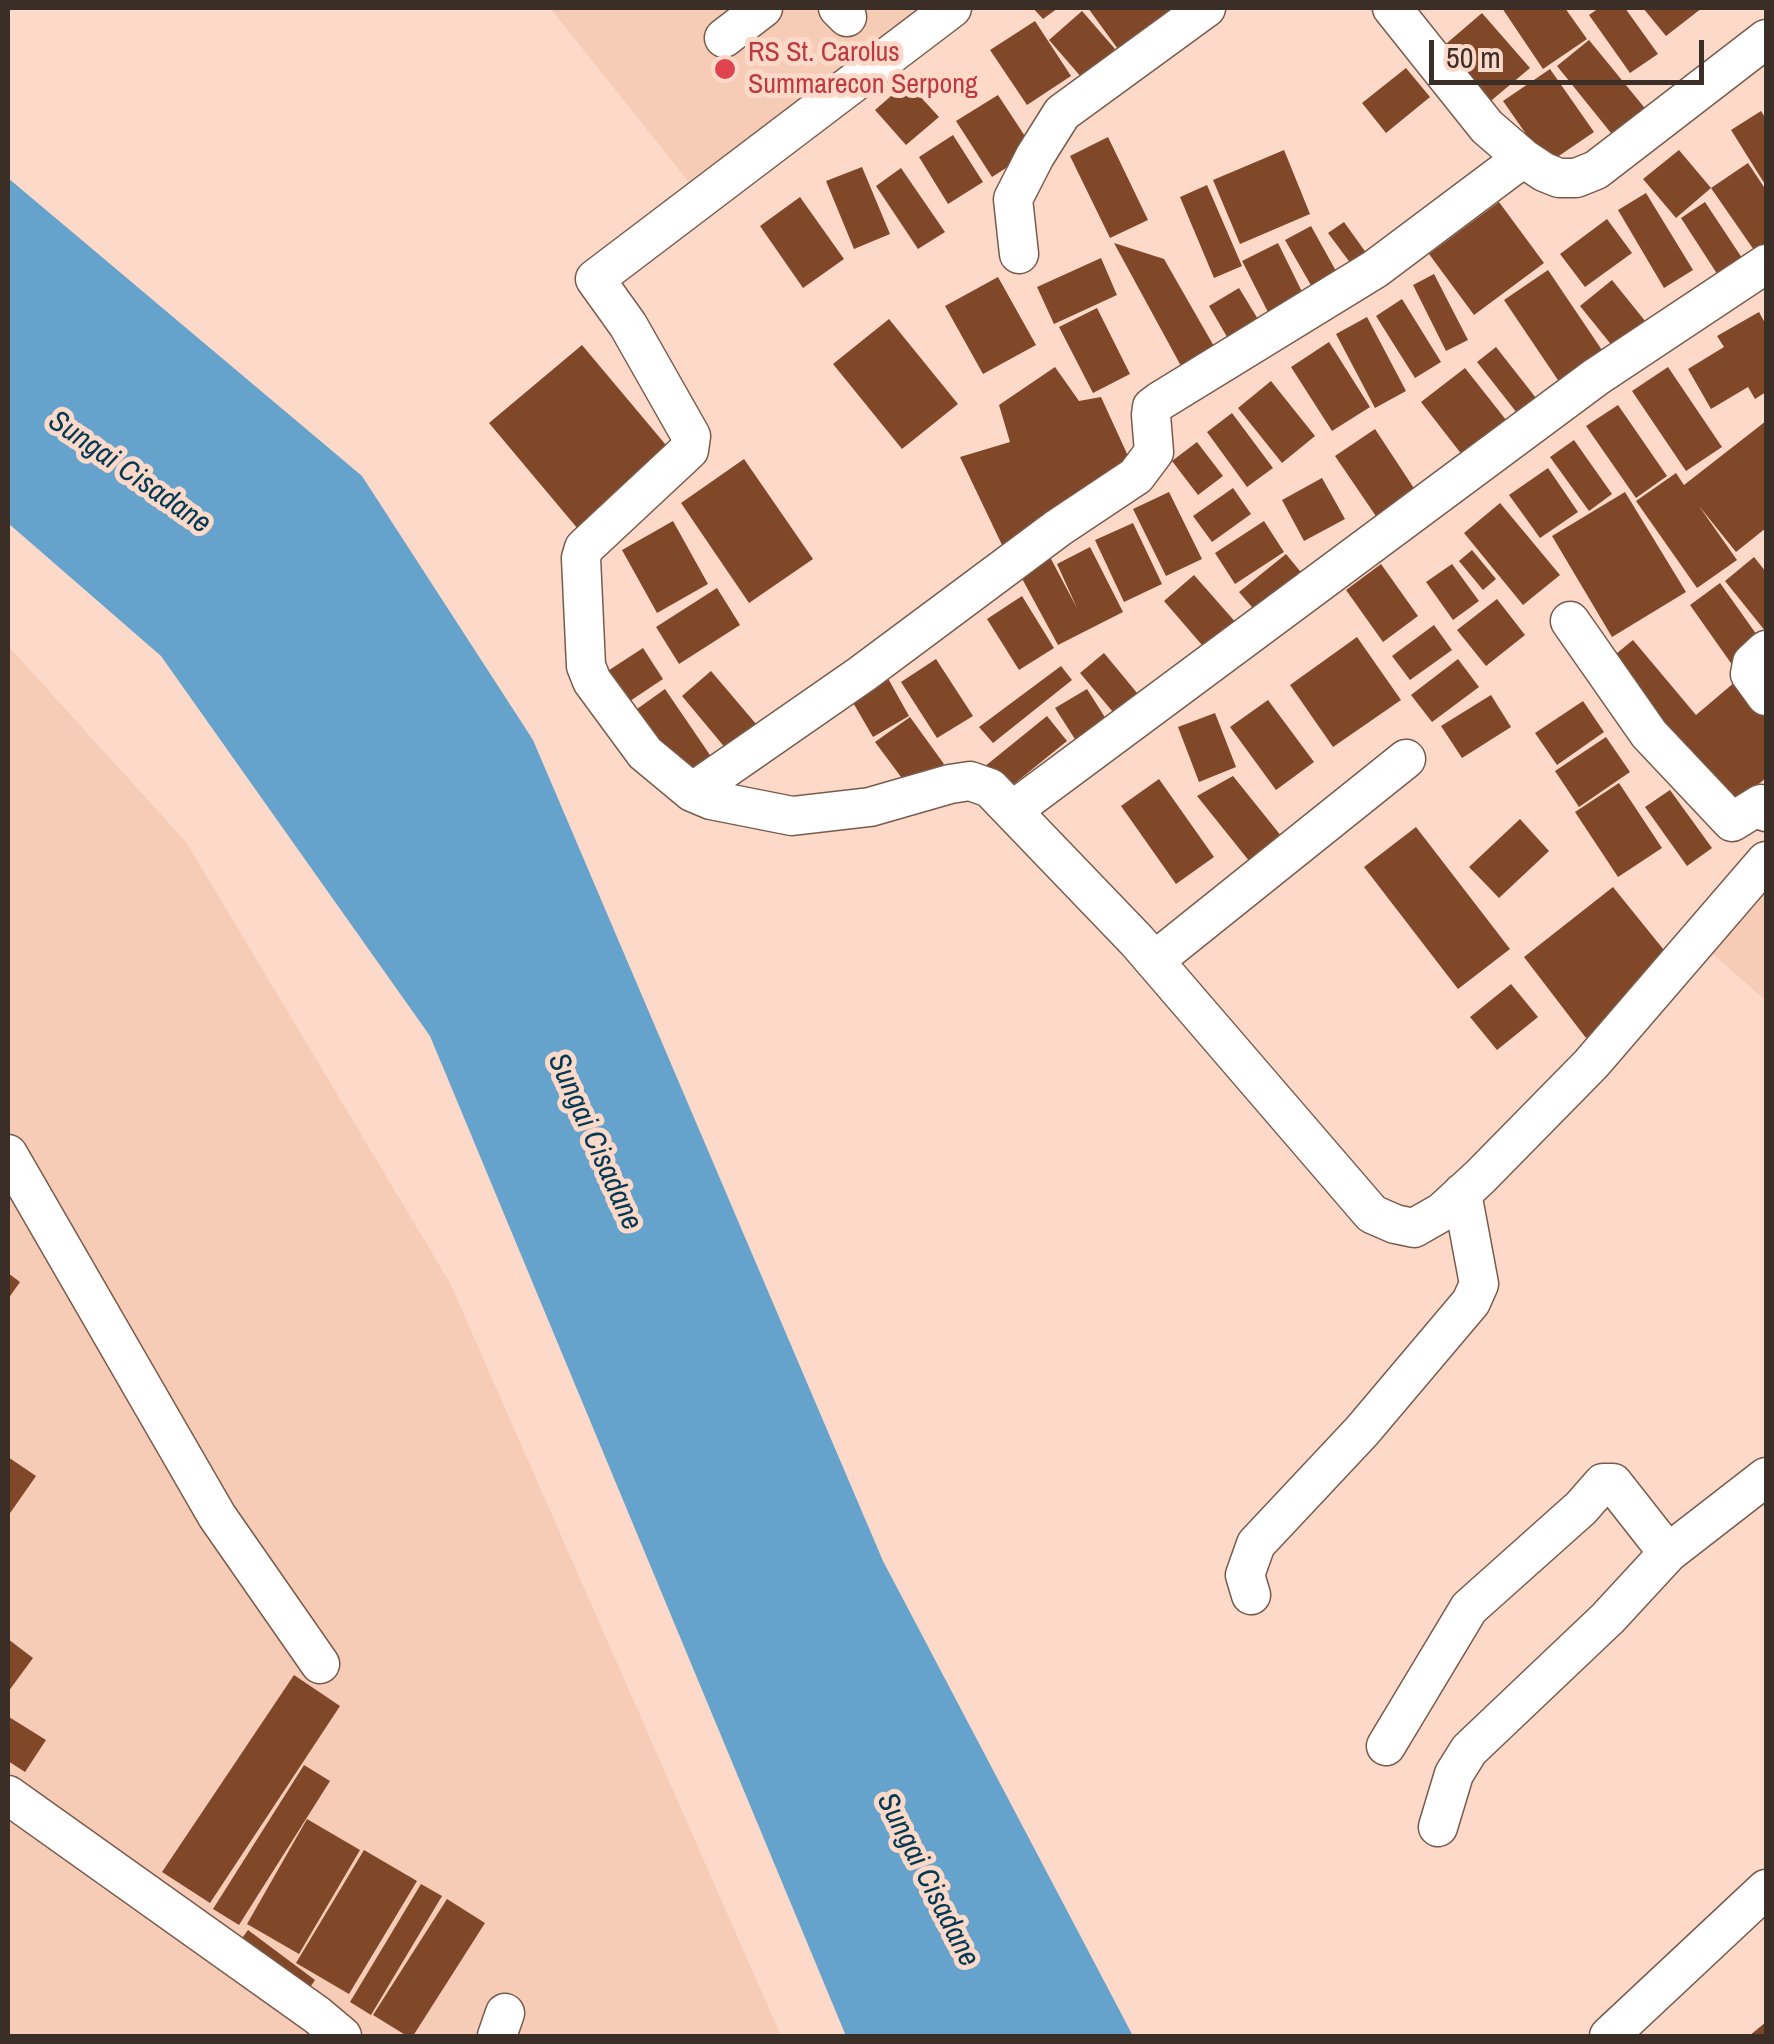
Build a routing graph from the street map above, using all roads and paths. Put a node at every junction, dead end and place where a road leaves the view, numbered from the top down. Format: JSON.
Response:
{"nodes":[{"id":1,"x":763,"y":8,"type":"edge"},
{"id":2,"x":952,"y":8,"type":"edge"},
{"id":3,"x":1206,"y":8,"type":"edge"},
{"id":4,"x":1392,"y":8,"type":"edge"},
{"id":5,"x":724,"y":38,"type":"dead end"},
{"id":6,"x":1766,"y":40,"type":"edge"},
{"id":7,"x":1523,"y":158,"type":"junction"},
{"id":8,"x":1019,"y":254,"type":"dead end"},
{"id":9,"x":1766,"y":264,"type":"edge"},
{"id":10,"x":1570,"y":620,"type":"dead end"},
{"id":11,"x":1766,"y":650,"type":"edge"},
{"id":12,"x":1766,"y":696,"type":"edge"},
{"id":13,"x":1406,"y":759,"type":"dead end"},
{"id":14,"x":692,"y":792,"type":"junction"},
{"id":15,"x":1013,"y":810,"type":"junction"},
{"id":16,"x":1766,"y":812,"type":"edge"},
{"id":17,"x":1766,"y":861,"type":"edge"},
{"id":18,"x":1154,"y":962,"type":"junction"},
{"id":19,"x":8,"y":1154,"type":"edge"},
{"id":20,"x":1462,"y":1193,"type":"junction"},
{"id":21,"x":1766,"y":1477,"type":"edge"},
{"id":22,"x":1668,"y":1553,"type":"junction"},
{"id":23,"x":1251,"y":1595,"type":"dead end"},
{"id":24,"x":320,"y":1664,"type":"dead end"},
{"id":25,"x":1386,"y":1746,"type":"dead end"},
{"id":26,"x":8,"y":1795,"type":"edge"},
{"id":27,"x":1438,"y":1827,"type":"dead end"},
{"id":28,"x":1766,"y":1888,"type":"edge"},
{"id":29,"x":320,"y":2030,"type":"edge"},
{"id":30,"x":1608,"y":2036,"type":"edge"}],
"edges":[{"from":1,"to":5,"type":"street"},
{"from":2,"to":14,"type":"street"},
{"from":3,"to":8,"type":"street"},
{"from":4,"to":7,"type":"street"},
{"from":6,"to":7,"type":"street"},
{"from":7,"to":14,"type":"street"},
{"from":9,"to":15,"type":"street"},
{"from":10,"to":16,"type":"street"},
{"from":11,"to":12,"type":"street"},
{"from":13,"to":18,"type":"street"},
{"from":14,"to":15,"type":"street"},
{"from":15,"to":18,"type":"street"},
{"from":17,"to":20,"type":"street"},
{"from":18,"to":20,"type":"street"},
{"from":19,"to":24,"type":"street"},
{"from":20,"to":23,"type":"street"},
{"from":21,"to":22,"type":"street"},
{"from":22,"to":25,"type":"street"},
{"from":22,"to":27,"type":"street"},
{"from":26,"to":29,"type":"street"},
{"from":28,"to":30,"type":"street"}]}
